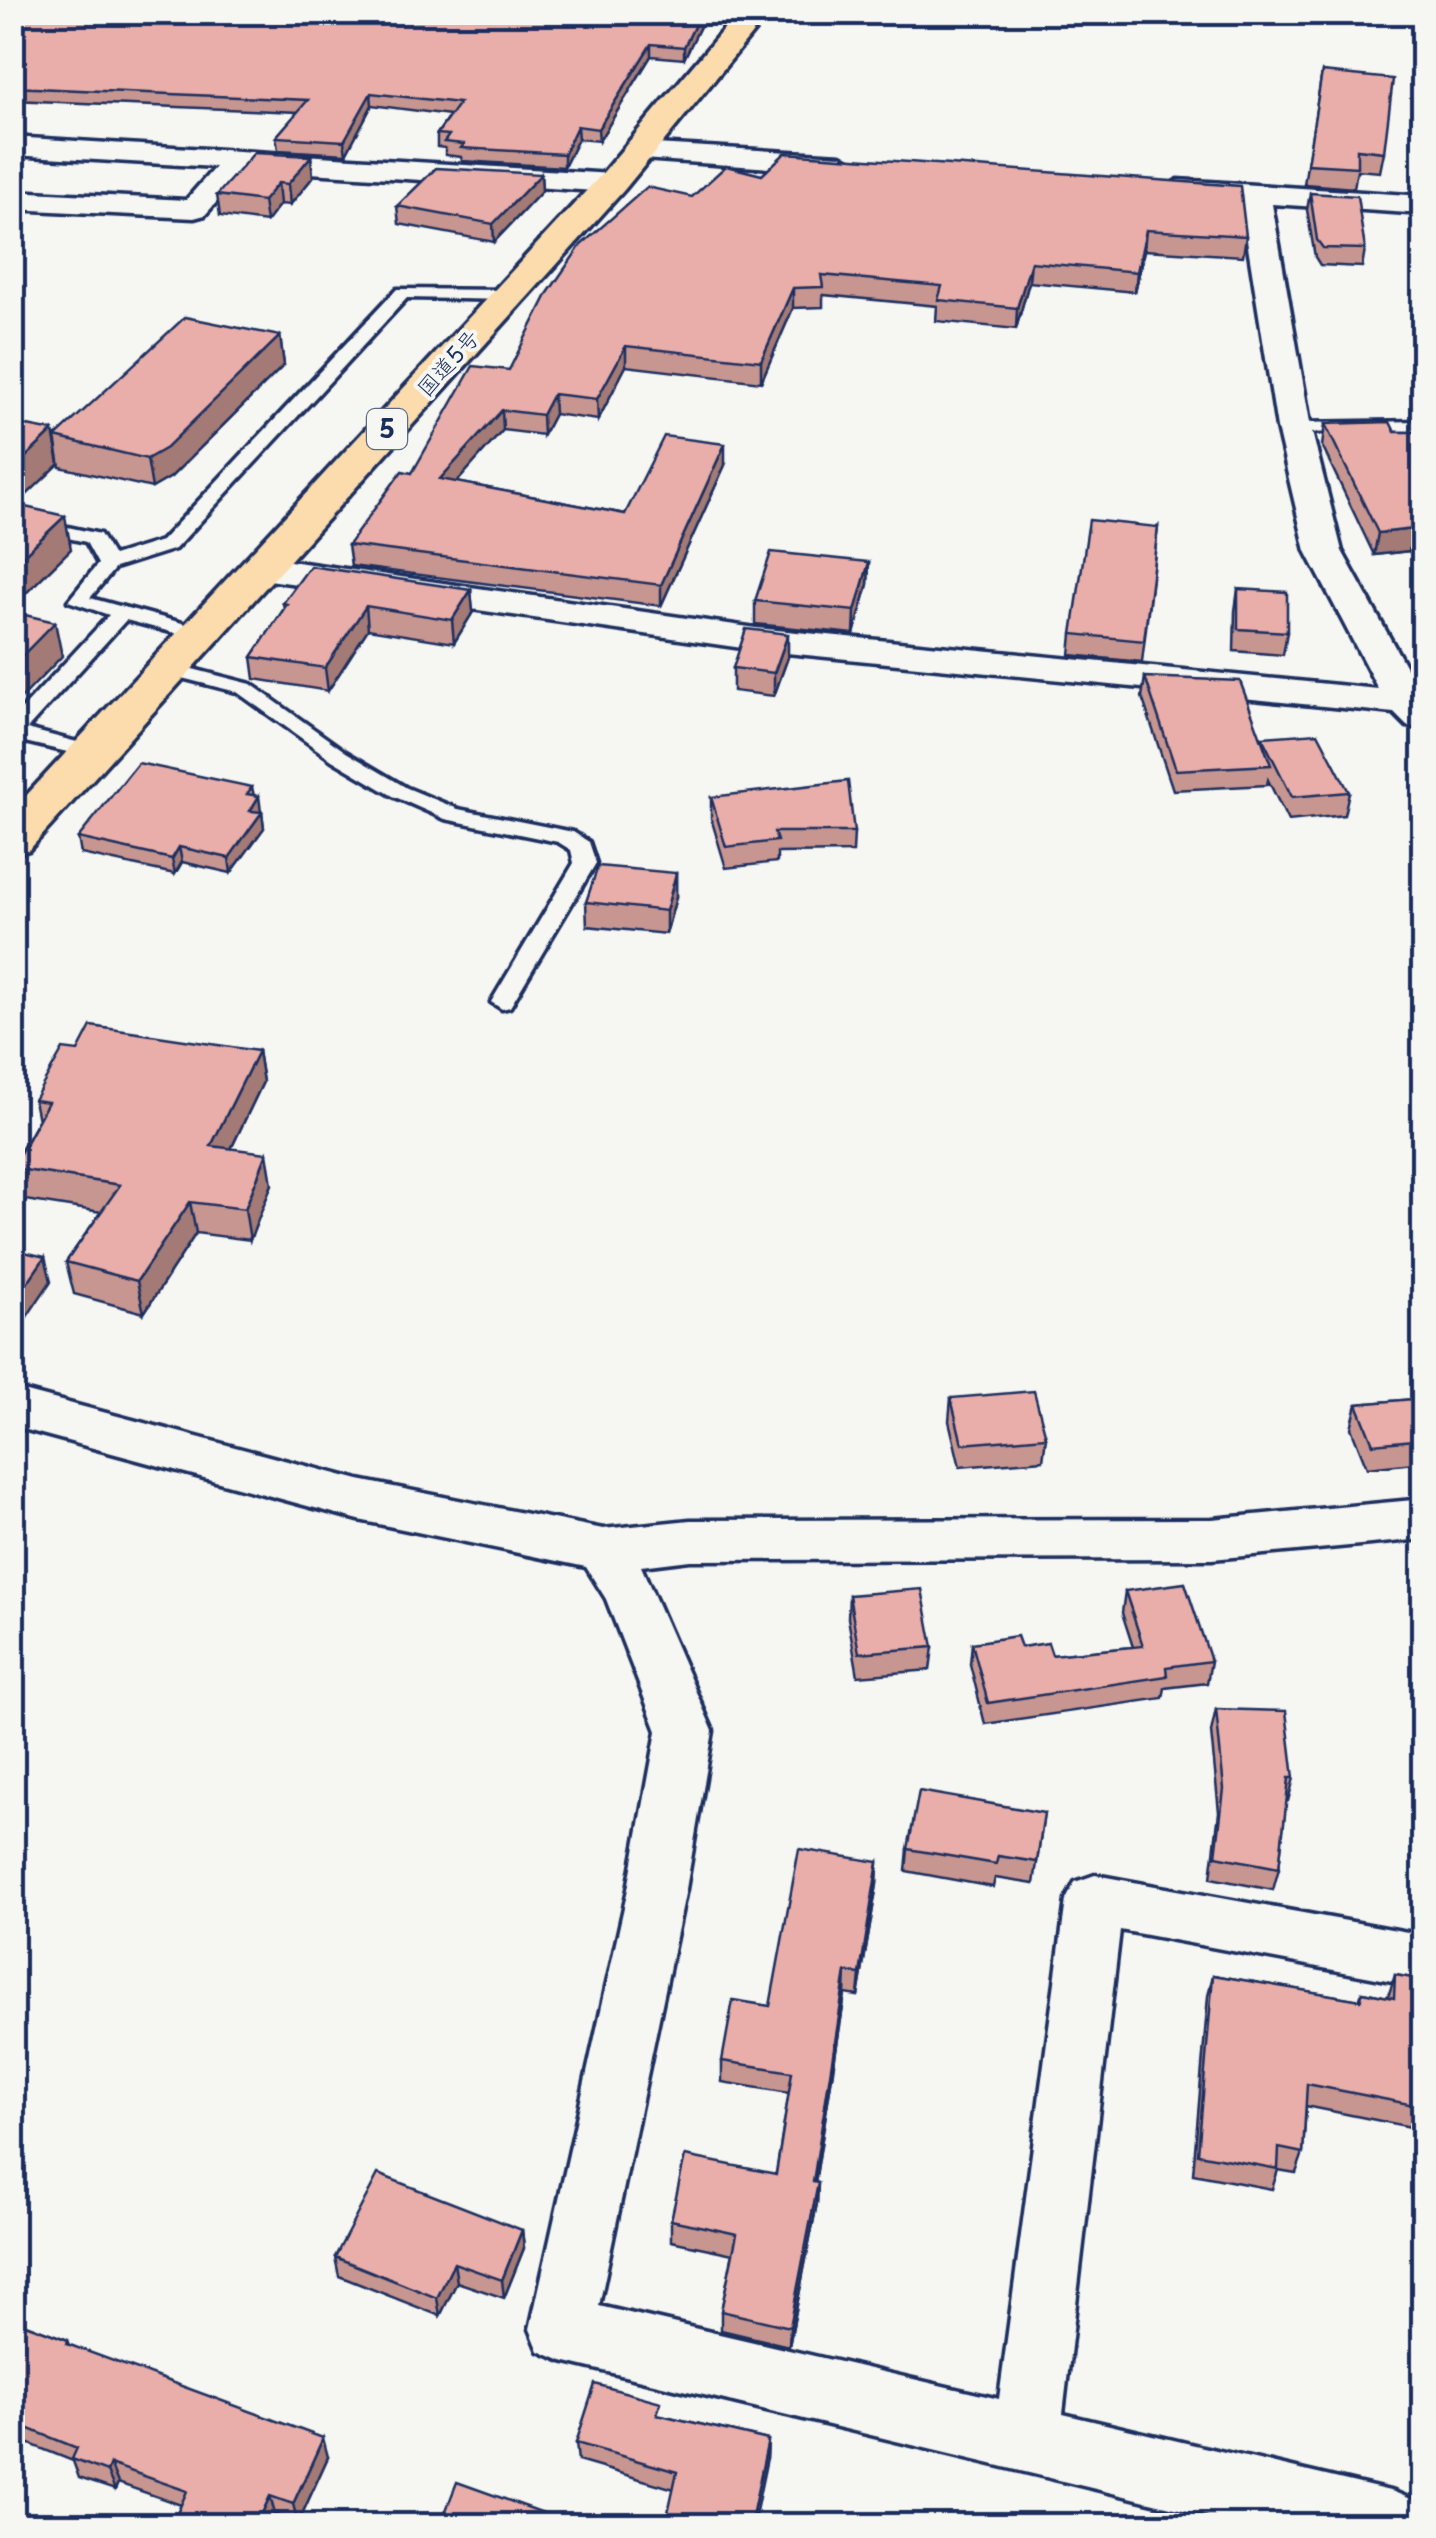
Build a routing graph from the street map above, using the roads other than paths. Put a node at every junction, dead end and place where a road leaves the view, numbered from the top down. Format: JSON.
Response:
{"nodes":[{"id":1,"x":755,"y":12,"type":"edge"},
{"id":2,"x":12,"y":146,"type":"edge"},
{"id":3,"x":638,"y":152,"type":"junction"},
{"id":4,"x":240,"y":158,"type":"junction"},
{"id":5,"x":867,"y":166,"type":"edge"},
{"id":6,"x":612,"y":183,"type":"junction"},
{"id":7,"x":1158,"y":188,"type":"edge"},
{"id":8,"x":1254,"y":195,"type":"junction"},
{"id":9,"x":12,"y":200,"type":"edge"},
{"id":10,"x":1424,"y":205,"type":"edge"},
{"id":11,"x":510,"y":294,"type":"junction"},
{"id":12,"x":1424,"y":426,"type":"edge"},
{"id":13,"x":1294,"y":428,"type":"junction"},
{"id":14,"x":12,"y":520,"type":"edge"},
{"id":15,"x":108,"y":564,"type":"junction"},
{"id":16,"x":262,"y":568,"type":"junction"},
{"id":17,"x":122,"y":613,"type":"junction"},
{"id":18,"x":201,"y":634,"type":"junction"},
{"id":19,"x":170,"y":669,"type":"junction"},
{"id":20,"x":1414,"y":712,"type":"edge"},
{"id":21,"x":13,"y":732,"type":"edge"},
{"id":22,"x":93,"y":752,"type":"junction"},
{"id":23,"x":12,"y":840,"type":"edge"},
{"id":24,"x":502,"y":1002,"type":"dead end"},
{"id":25,"x":12,"y":1407,"type":"edge"},
{"id":26,"x":1424,"y":1518,"type":"edge"},
{"id":27,"x":603,"y":1550,"type":"junction"},
{"id":28,"x":1424,"y":1961,"type":"edge"},
{"id":29,"x":1027,"y":2437,"type":"junction"},
{"id":30,"x":1394,"y":2526,"type":"edge"}],
"edges":[{"from":1,"to":3,"type":"highway","name":"国道5号","number":"5"},
{"from":2,"to":4,"type":"street"},
{"from":3,"to":5,"type":"street"},
{"from":3,"to":6,"type":"highway","name":"国道5号","number":"5"},
{"from":4,"to":6,"type":"street"},
{"from":4,"to":9,"type":"street"},
{"from":6,"to":11,"type":"highway","name":"国道5号","number":"5"},
{"from":7,"to":8,"type":"street"},
{"from":8,"to":10,"type":"street"},
{"from":8,"to":13,"type":"street"},
{"from":11,"to":15,"type":"lane"},
{"from":11,"to":16,"type":"highway","name":"国道5号","number":"5"},
{"from":12,"to":13,"type":"lane"},
{"from":13,"to":20,"type":"street"},
{"from":14,"to":15,"type":"lane"},
{"from":15,"to":17,"type":"lane"},
{"from":16,"to":18,"type":"highway","name":"国道5号","number":"5"},
{"from":16,"to":20,"type":"street"},
{"from":17,"to":18,"type":"lane"},
{"from":17,"to":21,"type":"lane"},
{"from":18,"to":19,"type":"highway","name":"国道5号","number":"5"},
{"from":19,"to":22,"type":"highway","name":"国道5号","number":"5"},
{"from":19,"to":24,"type":"lane"},
{"from":21,"to":22,"type":"lane"},
{"from":22,"to":23,"type":"highway","name":"国道5号","number":"5"},
{"from":25,"to":27,"type":"street"},
{"from":26,"to":27,"type":"street"},
{"from":27,"to":29,"type":"street"},
{"from":28,"to":29,"type":"street"},
{"from":29,"to":30,"type":"street"}]}
